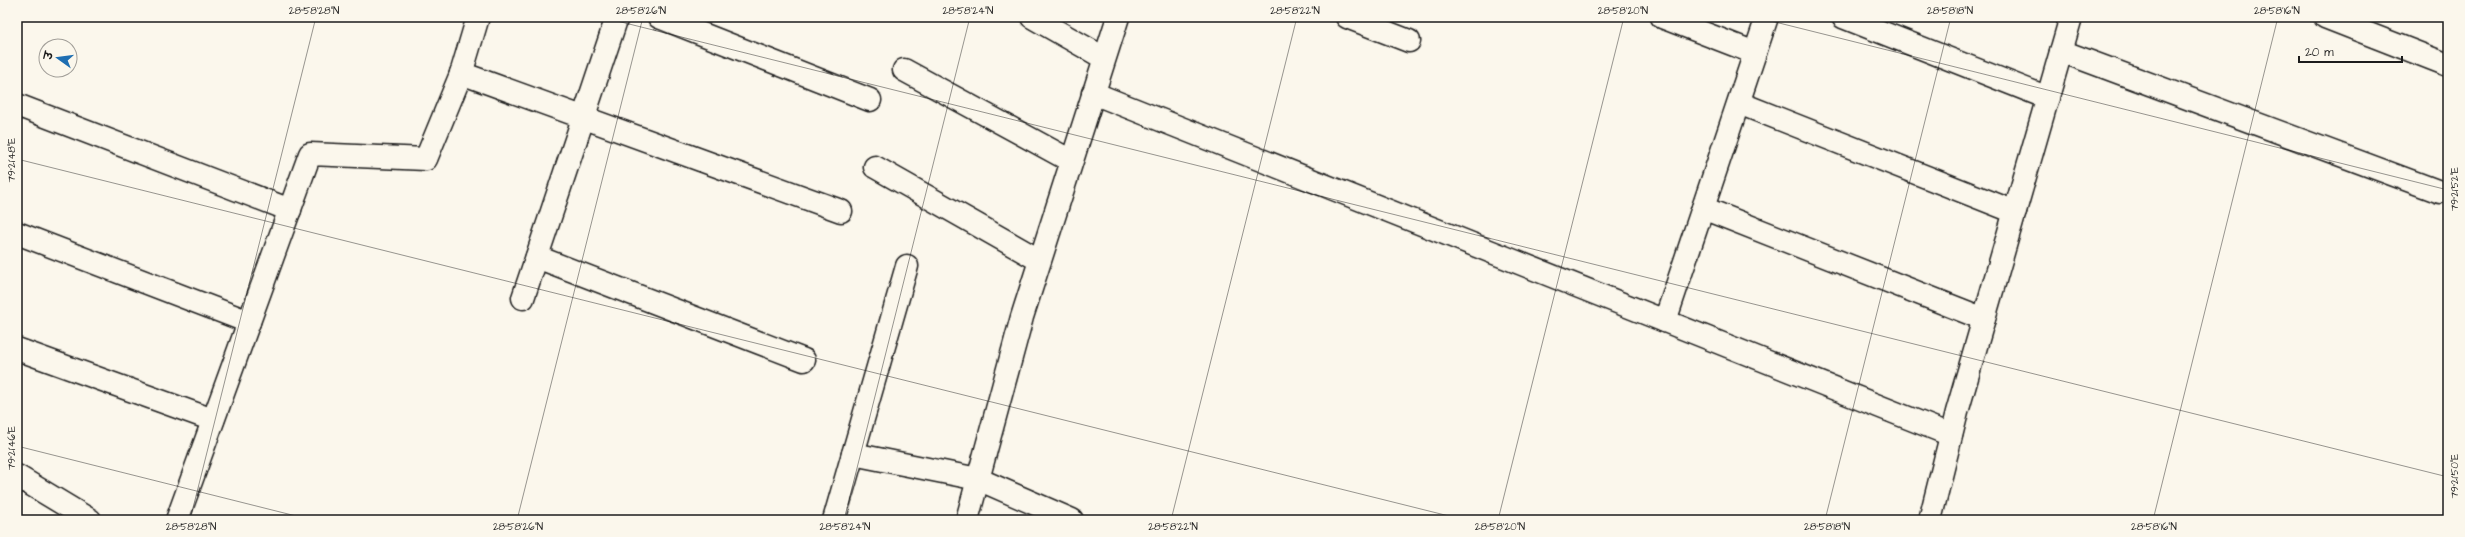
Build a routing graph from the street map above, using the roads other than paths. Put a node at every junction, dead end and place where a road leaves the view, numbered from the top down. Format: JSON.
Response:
{"nodes":[{"id":1,"x":478,"y":17,"type":"edge"},
{"id":2,"x":617,"y":17,"type":"edge"},
{"id":3,"x":659,"y":17,"type":"edge"},
{"id":4,"x":1032,"y":17,"type":"edge"},
{"id":5,"x":1118,"y":17,"type":"edge"},
{"id":6,"x":1348,"y":17,"type":"edge"},
{"id":7,"x":1662,"y":17,"type":"edge"},
{"id":8,"x":1767,"y":17,"type":"edge"},
{"id":9,"x":1843,"y":17,"type":"edge"},
{"id":10,"x":2071,"y":17,"type":"edge"},
{"id":11,"x":2325,"y":17,"type":"edge"},
{"id":12,"x":1409,"y":41,"type":"dead end"},
{"id":13,"x":2061,"y":51,"type":"junction"},
{"id":14,"x":1755,"y":53,"type":"junction"},
{"id":15,"x":1104,"y":58,"type":"junction"},
{"id":16,"x":2448,"y":65,"type":"edge"},
{"id":17,"x":904,"y":70,"type":"dead end"},
{"id":18,"x":461,"y":73,"type":"junction"},
{"id":19,"x":1093,"y":94,"type":"junction"},
{"id":20,"x":2048,"y":98,"type":"junction"},
{"id":21,"x":870,"y":100,"type":"dead end"},
{"id":22,"x":1738,"y":103,"type":"junction"},
{"id":23,"x":17,"y":105,"type":"edge"},
{"id":24,"x":583,"y":117,"type":"junction"},
{"id":25,"x":1071,"y":161,"type":"junction"},
{"id":26,"x":875,"y":167,"type":"dead end"},
{"id":27,"x":2440,"y":192,"type":"dead end"},
{"id":28,"x":1703,"y":208,"type":"junction"},
{"id":29,"x":290,"y":210,"type":"junction"},
{"id":30,"x":841,"y":211,"type":"dead end"},
{"id":31,"x":2015,"y":212,"type":"junction"},
{"id":32,"x":17,"y":233,"type":"edge"},
{"id":33,"x":537,"y":257,"type":"junction"},
{"id":34,"x":1039,"y":260,"type":"junction"},
{"id":35,"x":907,"y":266,"type":"dead end"},
{"id":36,"x":523,"y":298,"type":"dead end"},
{"id":37,"x":1984,"y":319,"type":"junction"},
{"id":38,"x":1665,"y":321,"type":"junction"},
{"id":39,"x":249,"y":322,"type":"junction"},
{"id":40,"x":17,"y":349,"type":"edge"},
{"id":41,"x":804,"y":360,"type":"dead end"},
{"id":42,"x":214,"y":420,"type":"junction"},
{"id":43,"x":1951,"y":435,"type":"junction"},
{"id":44,"x":853,"y":454,"type":"junction"},
{"id":45,"x":17,"y":476,"type":"edge"},
{"id":46,"x":978,"y":479,"type":"junction"},
{"id":47,"x":182,"y":519,"type":"edge"},
{"id":48,"x":90,"y":520,"type":"edge"},
{"id":49,"x":834,"y":520,"type":"edge"},
{"id":50,"x":967,"y":520,"type":"edge"},
{"id":51,"x":1072,"y":520,"type":"edge"},
{"id":52,"x":1930,"y":520,"type":"edge"}],
"edges":[{"from":1,"to":18,"type":"street"},
{"from":2,"to":24,"type":"street"},
{"from":3,"to":21,"type":"street"},
{"from":4,"to":15,"type":"street"},
{"from":5,"to":15,"type":"street"},
{"from":6,"to":12,"type":"street"},
{"from":7,"to":14,"type":"street"},
{"from":8,"to":14,"type":"street"},
{"from":9,"to":20,"type":"street"},
{"from":10,"to":13,"type":"street"},
{"from":11,"to":16,"type":"street"},
{"from":13,"to":20,"type":"street"},
{"from":13,"to":27,"type":"street"},
{"from":14,"to":22,"type":"street"},
{"from":15,"to":19,"type":"street"},
{"from":17,"to":25,"type":"street"},
{"from":18,"to":24,"type":"street"},
{"from":18,"to":29,"type":"street"},
{"from":19,"to":25,"type":"street"},
{"from":19,"to":38,"type":"street"},
{"from":20,"to":31,"type":"street"},
{"from":22,"to":28,"type":"street"},
{"from":22,"to":31,"type":"street"},
{"from":23,"to":29,"type":"street"},
{"from":24,"to":30,"type":"street"},
{"from":24,"to":33,"type":"street"},
{"from":25,"to":34,"type":"street"},
{"from":26,"to":34,"type":"street"},
{"from":28,"to":37,"type":"street"},
{"from":28,"to":38,"type":"street"},
{"from":29,"to":39,"type":"street"},
{"from":31,"to":37,"type":"street"},
{"from":32,"to":39,"type":"street"},
{"from":33,"to":36,"type":"street"},
{"from":33,"to":41,"type":"street"},
{"from":34,"to":46,"type":"street"},
{"from":35,"to":44,"type":"street"},
{"from":37,"to":43,"type":"street"},
{"from":38,"to":43,"type":"street"},
{"from":39,"to":42,"type":"street"},
{"from":40,"to":42,"type":"street"},
{"from":42,"to":47,"type":"street"},
{"from":43,"to":52,"type":"street"},
{"from":44,"to":46,"type":"street"},
{"from":44,"to":49,"type":"street"},
{"from":45,"to":48,"type":"street"},
{"from":46,"to":50,"type":"street"},
{"from":46,"to":51,"type":"street"}]}
